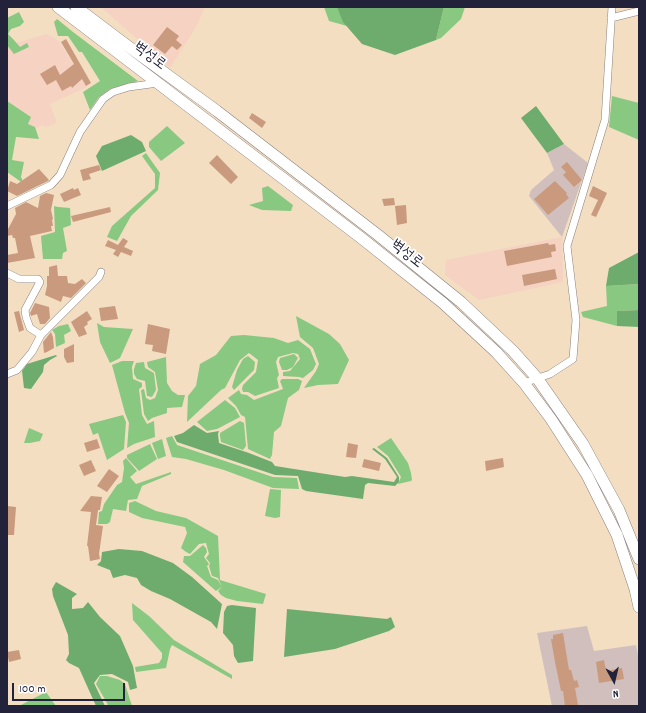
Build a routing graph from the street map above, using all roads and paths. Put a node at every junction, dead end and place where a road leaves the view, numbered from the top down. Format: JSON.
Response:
{"nodes":[{"id":1,"x":58,"y":7,"type":"edge"},
{"id":2,"x":76,"y":7,"type":"edge"},
{"id":3,"x":612,"y":7,"type":"edge"},
{"id":4,"x":639,"y":11,"type":"edge"},
{"id":5,"x":611,"y":18,"type":"junction"},
{"id":6,"x":158,"y":83,"type":"junction"},
{"id":7,"x":7,"y":206,"type":"edge"},
{"id":8,"x":7,"y":272,"type":"edge"},
{"id":9,"x":101,"y":272,"type":"dead end"},
{"id":10,"x":41,"y":335,"type":"junction"},
{"id":11,"x":7,"y":374,"type":"edge"},
{"id":12,"x":537,"y":378,"type":"junction"},
{"id":13,"x":524,"y":383,"type":"junction"},
{"id":14,"x":639,"y":559,"type":"edge"},
{"id":15,"x":639,"y":607,"type":"edge"}],
"edges":[{"from":1,"to":6,"type":"main road","name":"벽성로"},
{"from":2,"to":12,"type":"main road","name":"벽성로"},
{"from":3,"to":5,"type":"street"},
{"from":4,"to":5,"type":"street"},
{"from":5,"to":12,"type":"street"},
{"from":6,"to":7,"type":"street"},
{"from":6,"to":13,"type":"main road","name":"벽성로"},
{"from":8,"to":10,"type":"street"},
{"from":9,"to":10,"type":"street"},
{"from":10,"to":11,"type":"street"},
{"from":12,"to":13,"type":"street"},
{"from":12,"to":14,"type":"main road","name":"벽성로"},
{"from":13,"to":15,"type":"main road","name":"벽성로"}]}
